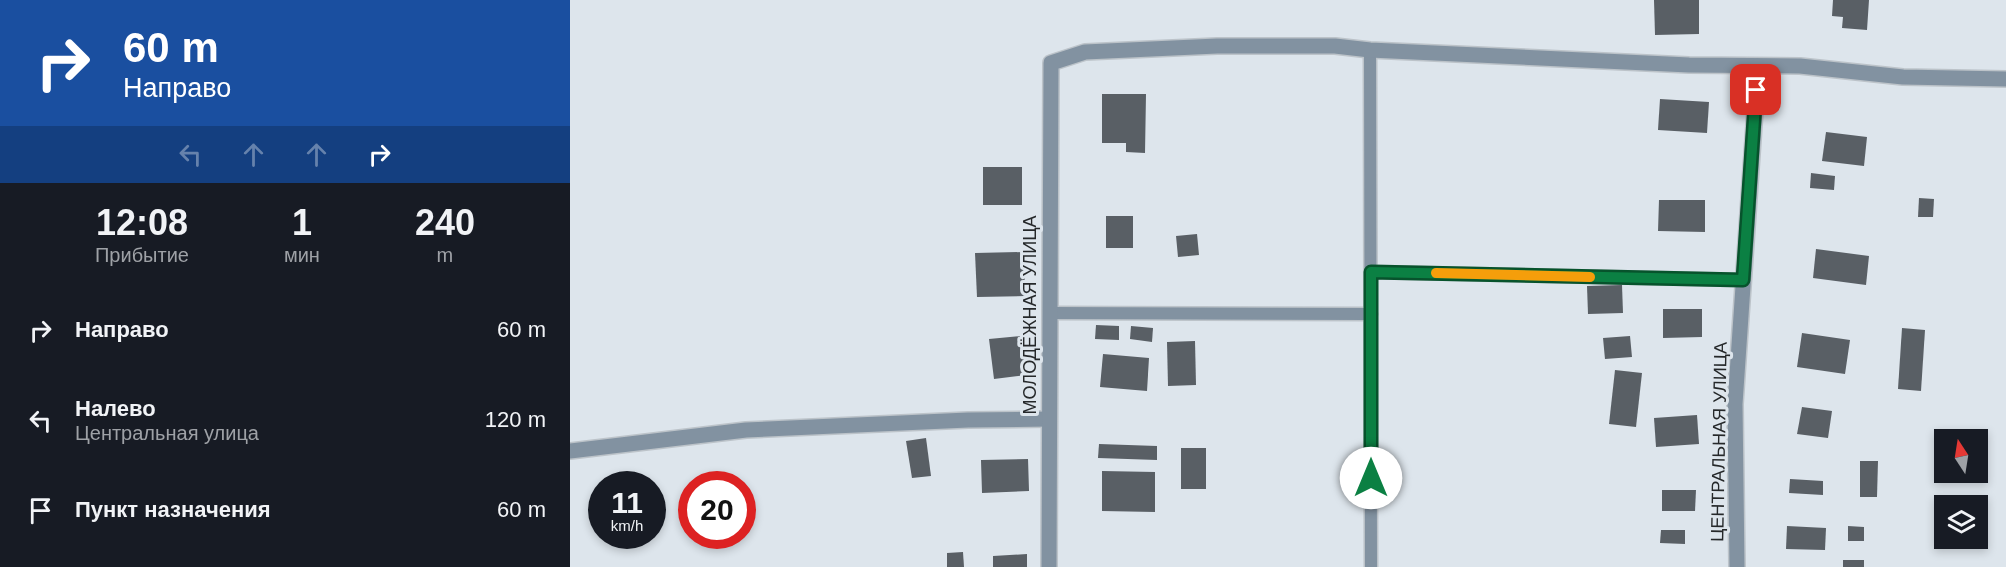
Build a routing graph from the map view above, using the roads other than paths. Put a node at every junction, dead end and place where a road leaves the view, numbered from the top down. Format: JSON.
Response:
{"nodes":[{"id":1,"x":1370,"y":50,"type":"junction"},
{"id":2,"x":1758,"y":66,"type":"junction"},
{"id":3,"x":2006,"y":79,"type":"edge"},
{"id":4,"x":1371,"y":272,"type":"junction"},
{"id":5,"x":1743,"y":280,"type":"junction"},
{"id":6,"x":1050,"y":313,"type":"junction"},
{"id":7,"x":1371,"y":314,"type":"junction"},
{"id":8,"x":1049,"y":419,"type":"junction"},
{"id":9,"x":570,"y":452,"type":"edge"},
{"id":10,"x":1049,"y":567,"type":"edge"},
{"id":11,"x":1371,"y":567,"type":"edge"},
{"id":12,"x":1737,"y":567,"type":"edge"}],
"edges":[{"from":1,"to":2,"type":"street"},
{"from":1,"to":4,"type":"lane"},
{"from":1,"to":6,"type":"street","name":"МОЛОДЁЖНАЯ УЛИЦА"},
{"from":2,"to":3,"type":"street"},
{"from":2,"to":5,"type":"street","name":"ЦЕНТРАЛЬНАЯ УЛИЦА"},
{"from":4,"to":5,"type":"lane"},
{"from":4,"to":7,"type":"lane"},
{"from":5,"to":12,"type":"street","name":"ЦЕНТРАЛЬНАЯ УЛИЦА"},
{"from":6,"to":7,"type":"lane"},
{"from":6,"to":8,"type":"street","name":"МОЛОДЁЖНАЯ УЛИЦА"},
{"from":7,"to":11,"type":"lane"},
{"from":8,"to":9,"type":"street"},
{"from":8,"to":10,"type":"street","name":"МОЛОДЁЖНАЯ УЛИЦА"}]}
